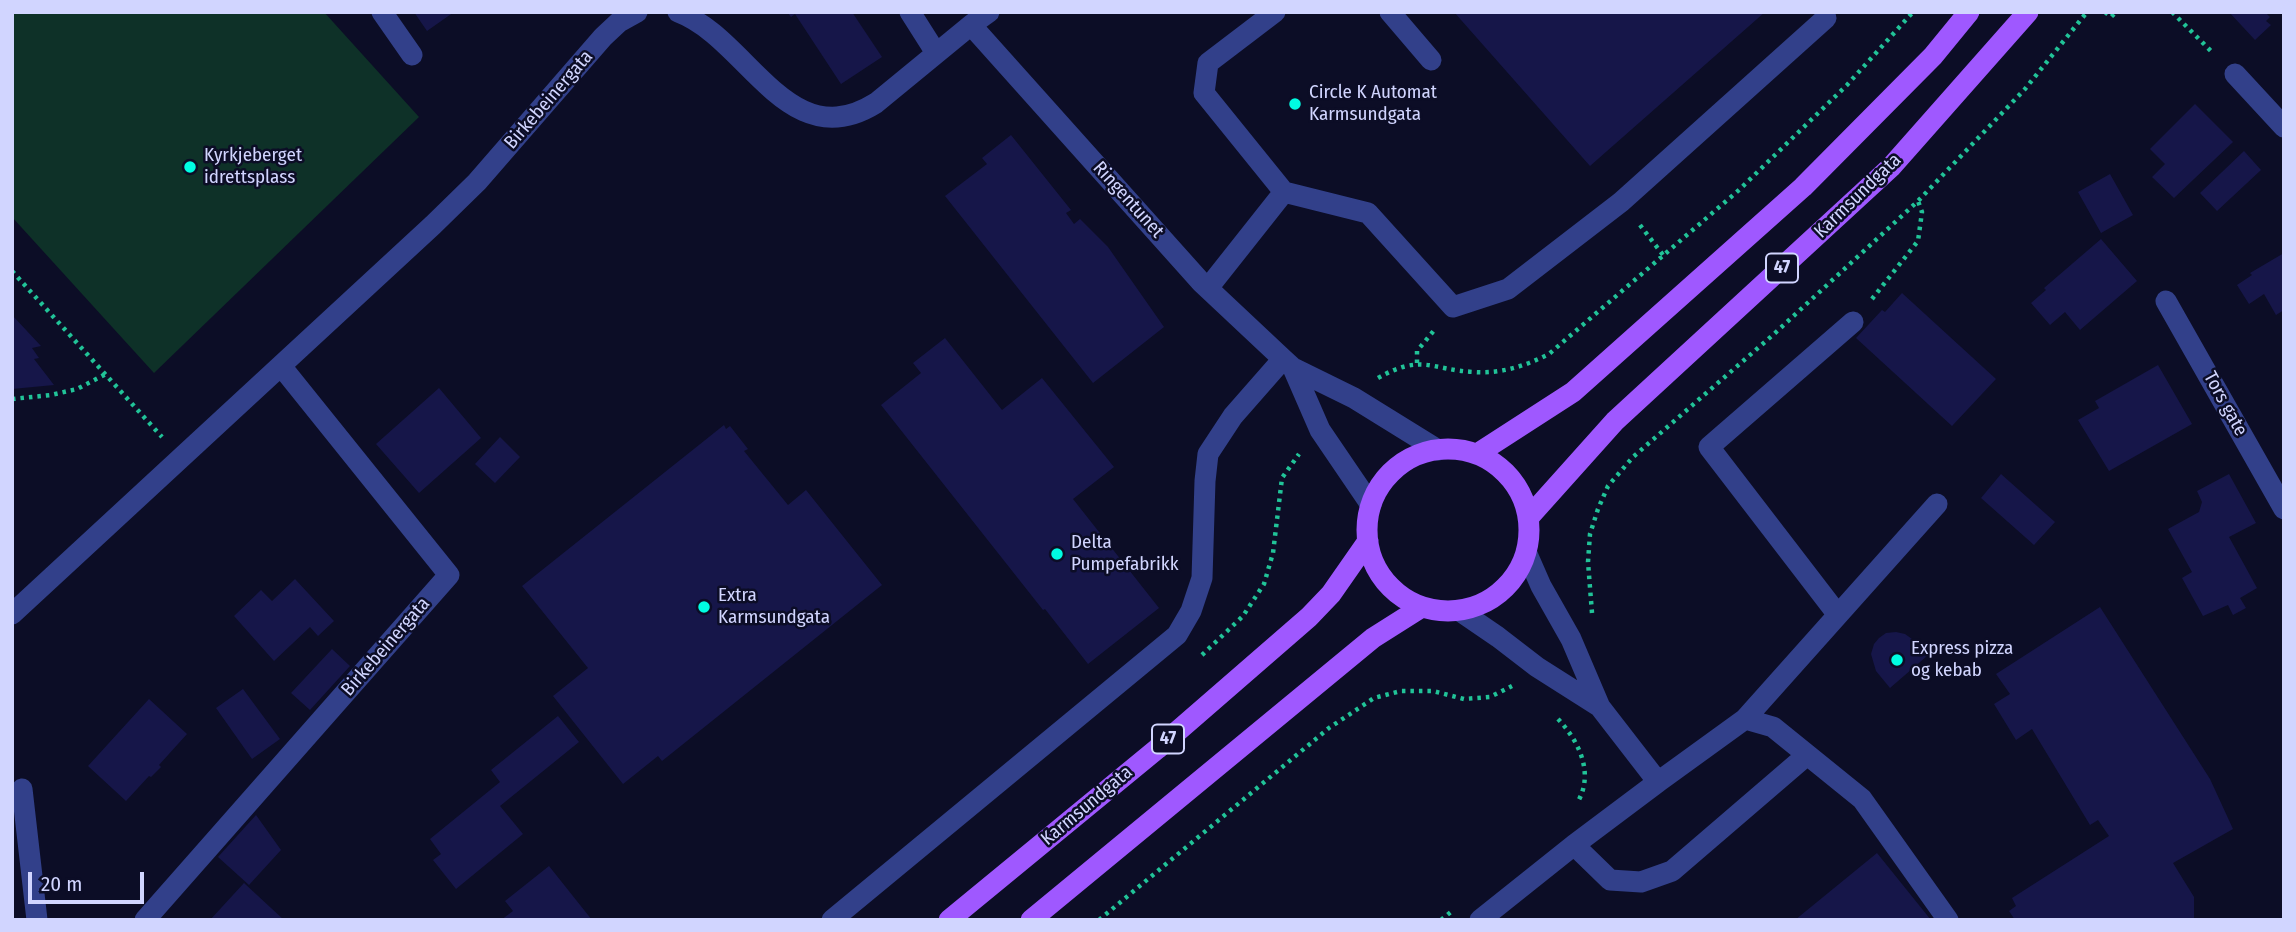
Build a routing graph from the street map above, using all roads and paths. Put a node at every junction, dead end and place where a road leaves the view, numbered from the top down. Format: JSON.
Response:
{"nodes":[{"id":1,"x":382,"y":12,"type":"edge"},
{"id":2,"x":637,"y":12,"type":"edge"},
{"id":3,"x":678,"y":12,"type":"edge"},
{"id":4,"x":910,"y":12,"type":"edge"},
{"id":5,"x":989,"y":12,"type":"edge"},
{"id":6,"x":1275,"y":12,"type":"edge"},
{"id":7,"x":1390,"y":12,"type":"edge"},
{"id":8,"x":1913,"y":12,"type":"edge"},
{"id":9,"x":1969,"y":12,"type":"edge"},
{"id":10,"x":2028,"y":12,"type":"edge"},
{"id":11,"x":2087,"y":12,"type":"edge"},
{"id":12,"x":2105,"y":12,"type":"edge"},
{"id":13,"x":2116,"y":12,"type":"edge"},
{"id":14,"x":2172,"y":12,"type":"edge"},
{"id":15,"x":1826,"y":18,"type":"dead end"},
{"id":16,"x":971,"y":25,"type":"junction"},
{"id":17,"x":936,"y":53,"type":"junction"},
{"id":18,"x":412,"y":55,"type":"dead end"},
{"id":19,"x":1431,"y":60,"type":"dead end"},
{"id":20,"x":2235,"y":74,"type":"joint"},
{"id":21,"x":2284,"y":127,"type":"edge"},
{"id":22,"x":1284,"y":192,"type":"junction"},
{"id":23,"x":1918,"y":201,"type":"junction"},
{"id":24,"x":12,"y":271,"type":"edge"},
{"id":25,"x":1208,"y":288,"type":"junction"},
{"id":26,"x":2166,"y":300,"type":"dead end"},
{"id":27,"x":1453,"y":307,"type":"junction"},
{"id":28,"x":1853,"y":322,"type":"joint"},
{"id":29,"x":1417,"y":363,"type":"junction"},
{"id":30,"x":1288,"y":364,"type":"junction"},
{"id":31,"x":281,"y":366,"type":"junction"},
{"id":32,"x":106,"y":374,"type":"junction"},
{"id":33,"x":1376,"y":380,"type":"dead end"},
{"id":34,"x":12,"y":399,"type":"edge"},
{"id":35,"x":163,"y":437,"type":"dead end"},
{"id":36,"x":1438,"y":450,"type":"junction"},
{"id":37,"x":1477,"y":454,"type":"junction"},
{"id":38,"x":1937,"y":504,"type":"dead end"},
{"id":39,"x":1371,"y":505,"type":"junction"},
{"id":40,"x":2284,"y":509,"type":"edge"},
{"id":41,"x":1529,"y":517,"type":"junction"},
{"id":42,"x":1368,"y":541,"type":"junction"},
{"id":43,"x":1527,"y":554,"type":"junction"},
{"id":44,"x":1422,"y":607,"type":"junction"},
{"id":45,"x":1460,"y":611,"type":"junction"},
{"id":46,"x":12,"y":614,"type":"edge"},
{"id":47,"x":1838,"y":615,"type":"junction"},
{"id":48,"x":1571,"y":639,"type":"junction"},
{"id":49,"x":1537,"y":667,"type":"junction"},
{"id":50,"x":1600,"y":707,"type":"junction"},
{"id":51,"x":1557,"y":718,"type":"dead end"},
{"id":52,"x":1745,"y":719,"type":"junction"},
{"id":53,"x":1807,"y":755,"type":"junction"},
{"id":54,"x":1658,"y":782,"type":"junction"},
{"id":55,"x":22,"y":789,"type":"dead end"},
{"id":56,"x":1575,"y":806,"type":"dead end"},
{"id":57,"x":1574,"y":845,"type":"junction"},
{"id":58,"x":1462,"y":902,"type":"dead end"},
{"id":59,"x":37,"y":920,"type":"edge"},
{"id":60,"x":145,"y":920,"type":"edge"},
{"id":61,"x":832,"y":920,"type":"edge"},
{"id":62,"x":949,"y":920,"type":"edge"},
{"id":63,"x":1031,"y":920,"type":"edge"},
{"id":64,"x":1099,"y":920,"type":"edge"},
{"id":65,"x":1441,"y":920,"type":"edge"},
{"id":66,"x":1480,"y":920,"type":"edge"},
{"id":67,"x":1948,"y":920,"type":"edge"}],
"edges":[{"from":1,"to":18,"type":"street"},
{"from":2,"to":31,"type":"street","name":"Birkebeinergata"},
{"from":3,"to":17,"type":"street"},
{"from":4,"to":17,"type":"street"},
{"from":5,"to":16,"type":"street"},
{"from":6,"to":22,"type":"street"},
{"from":7,"to":19,"type":"street"},
{"from":8,"to":29,"type":"path"},
{"from":9,"to":37,"type":"main road","number":"47"},
{"from":10,"to":41,"type":"main road","name":"Karmsundgata","number":"47"},
{"from":11,"to":23,"type":"path"},
{"from":12,"to":13,"type":"path"},
{"from":14,"to":20,"type":"path"},
{"from":15,"to":27,"type":"street"},
{"from":16,"to":17,"type":"street"},
{"from":16,"to":25,"type":"street","name":"Ringentunet"},
{"from":20,"to":21,"type":"street"},
{"from":22,"to":25,"type":"street"},
{"from":22,"to":27,"type":"street"},
{"from":23,"to":28,"type":"path"},
{"from":23,"to":48,"type":"path"},
{"from":24,"to":32,"type":"path"},
{"from":25,"to":30,"type":"street","name":"Ringentunet"},
{"from":26,"to":40,"type":"street","name":"Tors gate"},
{"from":27,"to":29,"type":"path"},
{"from":28,"to":47,"type":"street"},
{"from":29,"to":33,"type":"path"},
{"from":30,"to":36,"type":"street","name":"Ringentunet"},
{"from":30,"to":39,"type":"street","name":"Ringentunet"},
{"from":30,"to":61,"type":"street"},
{"from":31,"to":46,"type":"street","name":"Birkebeinergata"},
{"from":31,"to":60,"type":"street","name":"Birkebeinergata"},
{"from":32,"to":34,"type":"path"},
{"from":32,"to":35,"type":"path"},
{"from":36,"to":37,"type":"main road"},
{"from":36,"to":39,"type":"main road"},
{"from":37,"to":41,"type":"main road"},
{"from":38,"to":47,"type":"street"},
{"from":39,"to":42,"type":"main road"},
{"from":41,"to":43,"type":"main road"},
{"from":42,"to":44,"type":"main road"},
{"from":42,"to":62,"type":"main road","name":"Karmsundgata","number":"47"},
{"from":43,"to":45,"type":"main road"},
{"from":43,"to":48,"type":"street"},
{"from":44,"to":45,"type":"main road"},
{"from":44,"to":63,"type":"main road"},
{"from":45,"to":49,"type":"street"},
{"from":47,"to":52,"type":"street"},
{"from":48,"to":50,"type":"street"},
{"from":49,"to":50,"type":"street"},
{"from":49,"to":64,"type":"path"},
{"from":50,"to":54,"type":"street"},
{"from":51,"to":56,"type":"path"},
{"from":52,"to":53,"type":"street"},
{"from":52,"to":54,"type":"street"},
{"from":53,"to":57,"type":"street"},
{"from":53,"to":67,"type":"street"},
{"from":54,"to":57,"type":"street"},
{"from":55,"to":59,"type":"street"},
{"from":57,"to":66,"type":"street"},
{"from":58,"to":65,"type":"path"}]}
